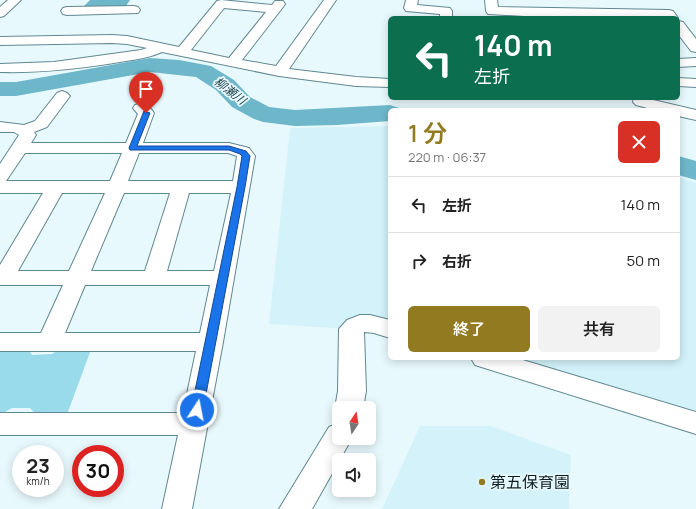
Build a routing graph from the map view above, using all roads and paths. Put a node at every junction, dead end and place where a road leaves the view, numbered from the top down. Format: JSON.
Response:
{"nodes":[{"id":1,"x":15,"y":0,"type":"edge"},
{"id":2,"x":78,"y":0,"type":"edge"},
{"id":3,"x":330,"y":0,"type":"edge"},
{"id":4,"x":412,"y":0,"type":"edge"},
{"id":5,"x":491,"y":0,"type":"edge"},
{"id":6,"x":138,"y":5,"type":"edge"},
{"id":7,"x":67,"y":11,"type":"junction"},
{"id":8,"x":0,"y":14,"type":"edge"},
{"id":9,"x":530,"y":15,"type":"edge"},
{"id":10,"x":446,"y":16,"type":"edge"},
{"id":11,"x":670,"y":16,"type":"edge"},
{"id":12,"x":680,"y":28,"type":"edge"},
{"id":13,"x":119,"y":30,"type":"junction"},
{"id":14,"x":39,"y":40,"type":"junction"},
{"id":15,"x":0,"y":41,"type":"edge"},
{"id":16,"x":161,"y":47,"type":"junction"},
{"id":17,"x":696,"y":48,"type":"edge"},
{"id":18,"x":183,"y":52,"type":"junction"},
{"id":19,"x":233,"y":62,"type":"junction"},
{"id":20,"x":680,"y":63,"type":"edge"},
{"id":21,"x":696,"y":63,"type":"edge"},
{"id":22,"x":0,"y":68,"type":"edge"},
{"id":23,"x":279,"y":72,"type":"junction"},
{"id":24,"x":680,"y":82,"type":"edge"},
{"id":25,"x":388,"y":83,"type":"edge"},
{"id":26,"x":696,"y":83,"type":"edge"},
{"id":27,"x":62,"y":96,"type":"dead end"},
{"id":28,"x":642,"y":100,"type":"edge"},
{"id":29,"x":141,"y":108,"type":"dead end"},
{"id":30,"x":666,"y":108,"type":"edge"},
{"id":31,"x":680,"y":111,"type":"edge"},
{"id":32,"x":696,"y":115,"type":"edge"},
{"id":33,"x":0,"y":127,"type":"edge"},
{"id":34,"x":133,"y":148,"type":"junction"},
{"id":35,"x":14,"y":149,"type":"edge"},
{"id":36,"x":0,"y":177,"type":"edge"},
{"id":37,"x":0,"y":187,"type":"edge"},
{"id":38,"x":56,"y":187,"type":"junction"},
{"id":39,"x":117,"y":187,"type":"junction"},
{"id":40,"x":181,"y":187,"type":"junction"},
{"id":41,"x":241,"y":187,"type":"junction"},
{"id":42,"x":2,"y":278,"type":"edge"},
{"id":43,"x":76,"y":278,"type":"junction"},
{"id":44,"x":154,"y":278,"type":"junction"},
{"id":45,"x":223,"y":278,"type":"junction"},
{"id":46,"x":388,"y":328,"type":"edge"},
{"id":47,"x":0,"y":342,"type":"edge"},
{"id":48,"x":49,"y":342,"type":"junction"},
{"id":49,"x":211,"y":342,"type":"junction"},
{"id":50,"x":491,"y":360,"type":"edge"},
{"id":51,"x":351,"y":401,"type":"edge"},
{"id":52,"x":696,"y":422,"type":"edge"},
{"id":53,"x":0,"y":424,"type":"edge"},
{"id":54,"x":194,"y":424,"type":"junction"},
{"id":55,"x":333,"y":445,"type":"edge"},
{"id":56,"x":177,"y":509,"type":"edge"},
{"id":57,"x":295,"y":509,"type":"edge"}],
"edges":[{"from":1,"to":8,"type":"street"},
{"from":2,"to":7,"type":"street"},
{"from":3,"to":23,"type":"street"},
{"from":4,"to":10,"type":"street"},
{"from":5,"to":9,"type":"street"},
{"from":6,"to":7,"type":"street"},
{"from":6,"to":13,"type":"street"},
{"from":7,"to":14,"type":"street"},
{"from":9,"to":11,"type":"street"},
{"from":12,"to":17,"type":"street"},
{"from":13,"to":14,"type":"street"},
{"from":13,"to":16,"type":"street"},
{"from":14,"to":15,"type":"street"},
{"from":16,"to":18,"type":"street"},
{"from":16,"to":22,"type":"street"},
{"from":18,"to":19,"type":"street"},
{"from":18,"to":19,"type":"street"},
{"from":19,"to":23,"type":"street"},
{"from":20,"to":21,"type":"street"},
{"from":23,"to":25,"type":"street"},
{"from":24,"to":26,"type":"street"},
{"from":27,"to":35,"type":"street"},
{"from":28,"to":30,"type":"street"},
{"from":29,"to":34,"type":"street"},
{"from":31,"to":32,"type":"street"},
{"from":33,"to":35,"type":"street"},
{"from":34,"to":35,"type":"street"},
{"from":34,"to":39,"type":"street"},
{"from":34,"to":41,"type":"street"},
{"from":35,"to":36,"type":"street"},
{"from":37,"to":38,"type":"street"},
{"from":38,"to":39,"type":"street"},
{"from":38,"to":42,"type":"street"},
{"from":39,"to":40,"type":"street"},
{"from":39,"to":43,"type":"street"},
{"from":40,"to":41,"type":"street"},
{"from":40,"to":44,"type":"street"},
{"from":41,"to":45,"type":"street"},
{"from":42,"to":43,"type":"street"},
{"from":43,"to":44,"type":"street"},
{"from":43,"to":48,"type":"street"},
{"from":44,"to":45,"type":"street"},
{"from":45,"to":49,"type":"street"},
{"from":46,"to":51,"type":"street"},
{"from":47,"to":48,"type":"street"},
{"from":48,"to":49,"type":"street"},
{"from":49,"to":54,"type":"street"},
{"from":50,"to":52,"type":"street"},
{"from":53,"to":54,"type":"street"},
{"from":54,"to":56,"type":"street"},
{"from":55,"to":57,"type":"street"}]}
